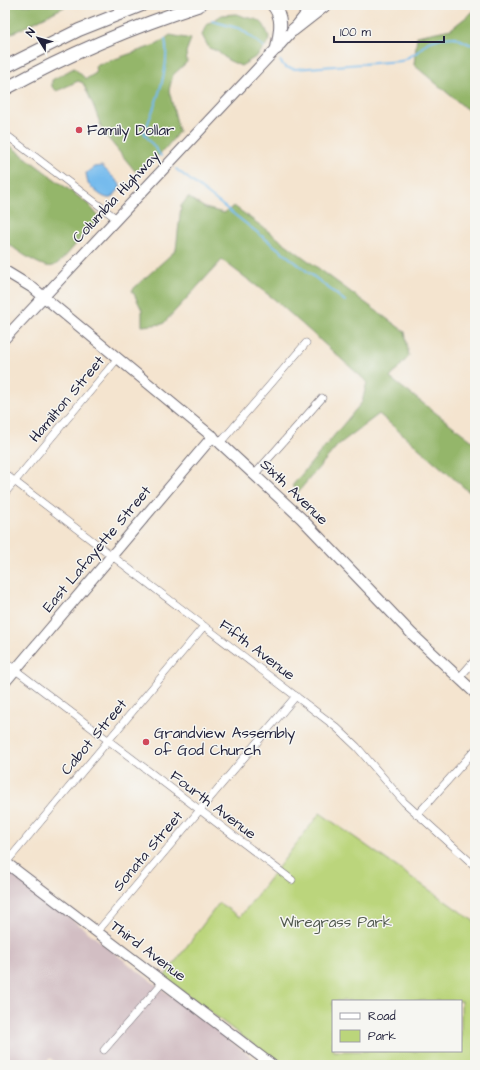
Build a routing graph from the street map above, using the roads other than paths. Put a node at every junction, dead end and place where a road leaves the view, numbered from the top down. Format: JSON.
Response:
{"nodes":[{"id":1,"x":142,"y":5,"type":"edge"},
{"id":2,"x":200,"y":5,"type":"edge"},
{"id":3,"x":273,"y":5,"type":"edge"},
{"id":4,"x":313,"y":5,"type":"edge"},
{"id":5,"x":325,"y":5,"type":"edge"},
{"id":6,"x":293,"y":30,"type":"junction"},
{"id":7,"x":277,"y":48,"type":"junction"},
{"id":8,"x":5,"y":67,"type":"edge"},
{"id":9,"x":6,"y":90,"type":"edge"},
{"id":10,"x":5,"y":134,"type":"edge"},
{"id":11,"x":117,"y":219,"type":"junction"},
{"id":12,"x":5,"y":271,"type":"edge"},
{"id":13,"x":44,"y":297,"type":"junction"},
{"id":14,"x":5,"y":338,"type":"edge"},
{"id":15,"x":306,"y":343,"type":"dead end"},
{"id":16,"x":118,"y":358,"type":"junction"},
{"id":17,"x":322,"y":398,"type":"dead end"},
{"id":18,"x":216,"y":439,"type":"junction"},
{"id":19,"x":5,"y":474,"type":"edge"},
{"id":20,"x":254,"y":475,"type":"junction"},
{"id":21,"x":15,"y":481,"type":"junction"},
{"id":22,"x":5,"y":493,"type":"edge"},
{"id":23,"x":111,"y":555,"type":"junction"},
{"id":24,"x":204,"y":626,"type":"junction"},
{"id":25,"x":475,"y":660,"type":"edge"},
{"id":26,"x":5,"y":662,"type":"edge"},
{"id":27,"x":15,"y":670,"type":"junction"},
{"id":28,"x":459,"y":678,"type":"junction"},
{"id":29,"x":5,"y":682,"type":"edge"},
{"id":30,"x":475,"y":692,"type":"edge"},
{"id":31,"x":296,"y":696,"type":"junction"},
{"id":32,"x":108,"y":741,"type":"junction"},
{"id":33,"x":475,"y":750,"type":"edge"},
{"id":34,"x":199,"y":810,"type":"junction"},
{"id":35,"x":417,"y":814,"type":"junction"},
{"id":36,"x":5,"y":863,"type":"edge"},
{"id":37,"x":475,"y":866,"type":"edge"},
{"id":38,"x":292,"y":880,"type":"dead end"},
{"id":39,"x":97,"y":932,"type":"junction"},
{"id":40,"x":163,"y":982,"type":"junction"},
{"id":41,"x":104,"y":1050,"type":"dead end"},
{"id":42,"x":272,"y":1065,"type":"edge"}],
"edges":[{"from":1,"to":8,"type":"main road"},
{"from":2,"to":9,"type":"main road"},
{"from":3,"to":7,"type":"main road"},
{"from":4,"to":6,"type":"street","name":"Columbia Highway"},
{"from":5,"to":6,"type":"main road"},
{"from":6,"to":7,"type":"street","name":"Columbia Highway"},
{"from":7,"to":11,"type":"street","name":"Columbia Highway"},
{"from":10,"to":11,"type":"street"},
{"from":11,"to":13,"type":"street","name":"Columbia Highway"},
{"from":12,"to":13,"type":"street","name":"Sixth Avenue"},
{"from":13,"to":14,"type":"street","name":"Columbia Highway"},
{"from":13,"to":16,"type":"street","name":"Sixth Avenue"},
{"from":15,"to":18,"type":"street"},
{"from":16,"to":18,"type":"street","name":"Sixth Avenue"},
{"from":16,"to":21,"type":"street","name":"Hamilton Street"},
{"from":17,"to":20,"type":"street"},
{"from":18,"to":20,"type":"street","name":"Sixth Avenue"},
{"from":18,"to":23,"type":"street","name":"East Lafayette Street"},
{"from":19,"to":21,"type":"street","name":"Fifth Avenue"},
{"from":20,"to":28,"type":"street","name":"Sixth Avenue"},
{"from":21,"to":22,"type":"street","name":"Hamilton Street"},
{"from":21,"to":23,"type":"street","name":"Fifth Avenue"},
{"from":23,"to":24,"type":"street","name":"Fifth Avenue"},
{"from":23,"to":27,"type":"street","name":"East Lafayette Street"},
{"from":24,"to":31,"type":"street","name":"Fifth Avenue"},
{"from":24,"to":32,"type":"street","name":"Cabot Street"},
{"from":25,"to":28,"type":"street"},
{"from":26,"to":27,"type":"street","name":"Fourth Avenue"},
{"from":27,"to":29,"type":"street","name":"East Lafayette Street"},
{"from":27,"to":32,"type":"street","name":"Fourth Avenue"},
{"from":28,"to":30,"type":"street","name":"Sixth Avenue"},
{"from":31,"to":34,"type":"street","name":"Sonata Street"},
{"from":31,"to":35,"type":"street","name":"Fifth Avenue"},
{"from":32,"to":34,"type":"street","name":"Fourth Avenue"},
{"from":32,"to":36,"type":"street","name":"Cabot Street"},
{"from":33,"to":35,"type":"street"},
{"from":34,"to":38,"type":"street","name":"Fourth Avenue"},
{"from":34,"to":39,"type":"street","name":"Sonata Street"},
{"from":35,"to":37,"type":"street","name":"Fifth Avenue"},
{"from":36,"to":39,"type":"street","name":"Third Avenue"},
{"from":39,"to":40,"type":"street","name":"Third Avenue"},
{"from":40,"to":41,"type":"street"},
{"from":40,"to":42,"type":"street","name":"Third Avenue"}]}
